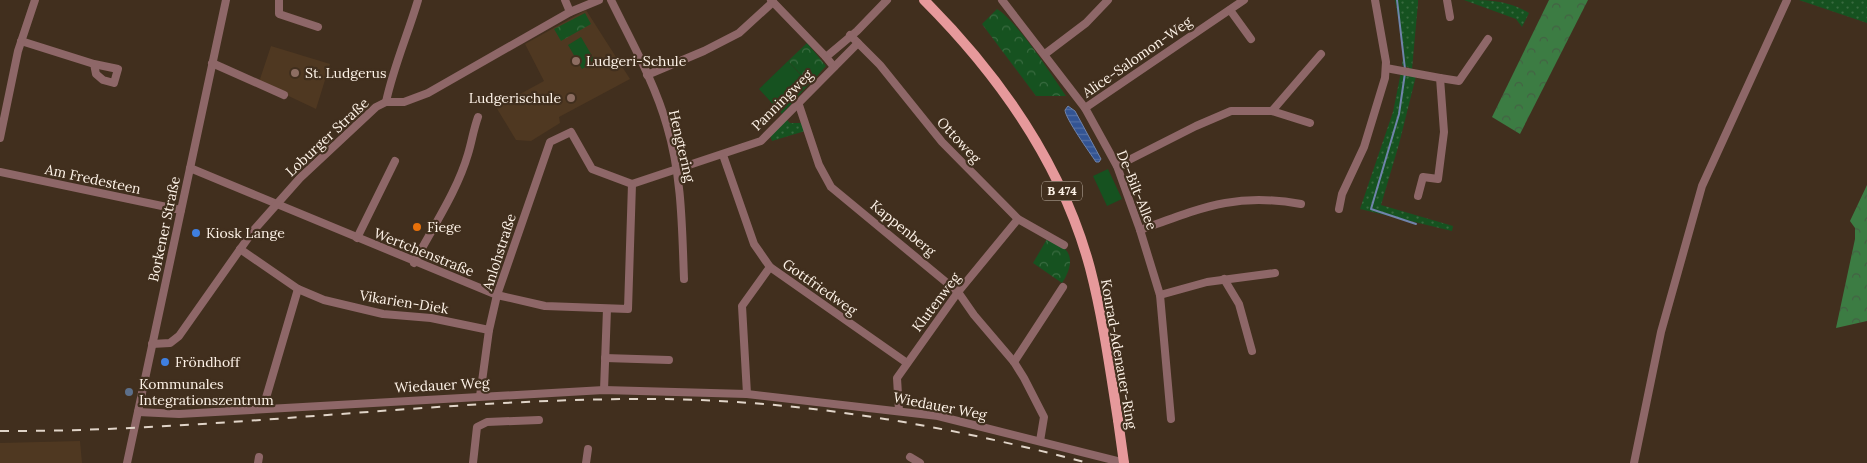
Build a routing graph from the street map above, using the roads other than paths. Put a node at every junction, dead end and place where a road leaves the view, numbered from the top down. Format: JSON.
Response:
{"nodes":[{"id":1,"x":35,"y":0,"type":"edge"},
{"id":2,"x":226,"y":0,"type":"edge"},
{"id":3,"x":279,"y":0,"type":"edge"},
{"id":4,"x":418,"y":0,"type":"edge"},
{"id":5,"x":565,"y":0,"type":"edge"},
{"id":6,"x":599,"y":0,"type":"edge"},
{"id":7,"x":611,"y":0,"type":"edge"},
{"id":8,"x":887,"y":0,"type":"edge"},
{"id":9,"x":924,"y":0,"type":"edge"},
{"id":10,"x":1108,"y":0,"type":"edge"},
{"id":11,"x":1244,"y":0,"type":"edge"},
{"id":12,"x":1375,"y":0,"type":"edge"},
{"id":13,"x":1447,"y":0,"type":"edge"},
{"id":14,"x":1787,"y":0,"type":"edge"},
{"id":15,"x":772,"y":1,"type":"edge"},
{"id":16,"x":1004,"y":1,"type":"edge"},
{"id":17,"x":1230,"y":10,"type":"junction"},
{"id":18,"x":570,"y":12,"type":"junction"},
{"id":19,"x":1450,"y":17,"type":"dead end"},
{"id":20,"x":318,"y":27,"type":"dead end"},
{"id":21,"x":850,"y":35,"type":"junction"},
{"id":22,"x":1251,"y":38,"type":"dead end"},
{"id":23,"x":1488,"y":39,"type":"dead end"},
{"id":24,"x":21,"y":41,"type":"junction"},
{"id":25,"x":858,"y":43,"type":"junction"},
{"id":26,"x":1045,"y":54,"type":"junction"},
{"id":27,"x":1321,"y":54,"type":"dead end"},
{"id":28,"x":826,"y":57,"type":"junction"},
{"id":29,"x":212,"y":63,"type":"junction"},
{"id":30,"x":94,"y":64,"type":"dead end"},
{"id":31,"x":834,"y":67,"type":"junction"},
{"id":32,"x":1386,"y":68,"type":"junction"},
{"id":33,"x":647,"y":75,"type":"junction"},
{"id":34,"x":1440,"y":78,"type":"junction"},
{"id":35,"x":284,"y":95,"type":"dead end"},
{"id":36,"x":386,"y":102,"type":"junction"},
{"id":37,"x":798,"y":102,"type":"junction"},
{"id":38,"x":1084,"y":108,"type":"junction"},
{"id":39,"x":1272,"y":111,"type":"junction"},
{"id":40,"x":478,"y":117,"type":"dead end"},
{"id":41,"x":1310,"y":123,"type":"dead end"},
{"id":42,"x":0,"y":138,"type":"edge"},
{"id":43,"x":723,"y":155,"type":"junction"},
{"id":44,"x":395,"y":161,"type":"dead end"},
{"id":45,"x":1117,"y":166,"type":"junction"},
{"id":46,"x":190,"y":168,"type":"junction"},
{"id":47,"x":677,"y":169,"type":"junction"},
{"id":48,"x":0,"y":172,"type":"edge"},
{"id":49,"x":632,"y":184,"type":"junction"},
{"id":50,"x":1418,"y":196,"type":"dead end"},
{"id":51,"x":275,"y":203,"type":"junction"},
{"id":52,"x":1301,"y":204,"type":"dead end"},
{"id":53,"x":1339,"y":209,"type":"dead end"},
{"id":54,"x":181,"y":210,"type":"junction"},
{"id":55,"x":1018,"y":219,"type":"junction"},
{"id":56,"x":1140,"y":230,"type":"junction"},
{"id":57,"x":358,"y":238,"type":"junction"},
{"id":58,"x":1064,"y":245,"type":"dead end"},
{"id":59,"x":240,"y":249,"type":"junction"},
{"id":60,"x":414,"y":263,"type":"junction"},
{"id":61,"x":770,"y":267,"type":"junction"},
{"id":62,"x":1275,"y":273,"type":"dead end"},
{"id":63,"x":684,"y":279,"type":"dead end"},
{"id":64,"x":1224,"y":280,"type":"junction"},
{"id":65,"x":1063,"y":287,"type":"dead end"},
{"id":66,"x":298,"y":289,"type":"junction"},
{"id":67,"x":958,"y":292,"type":"junction"},
{"id":68,"x":497,"y":295,"type":"junction"},
{"id":69,"x":1160,"y":295,"type":"junction"},
{"id":70,"x":607,"y":309,"type":"junction"},
{"id":71,"x":488,"y":330,"type":"junction"},
{"id":72,"x":152,"y":344,"type":"junction"},
{"id":73,"x":1252,"y":351,"type":"dead end"},
{"id":74,"x":605,"y":358,"type":"junction"},
{"id":75,"x":670,"y":360,"type":"dead end"},
{"id":76,"x":1014,"y":362,"type":"junction"},
{"id":77,"x":906,"y":363,"type":"junction"},
{"id":78,"x":604,"y":390,"type":"junction"},
{"id":79,"x":747,"y":394,"type":"junction"},
{"id":80,"x":480,"y":396,"type":"junction"},
{"id":81,"x":263,"y":408,"type":"junction"},
{"id":82,"x":899,"y":411,"type":"junction"},
{"id":83,"x":138,"y":412,"type":"junction"},
{"id":84,"x":1171,"y":419,"type":"dead end"},
{"id":85,"x":539,"y":420,"type":"dead end"},
{"id":86,"x":1040,"y":440,"type":"junction"},
{"id":87,"x":588,"y":449,"type":"dead end"},
{"id":88,"x":910,"y":456,"type":"dead end"},
{"id":89,"x":128,"y":463,"type":"edge"},
{"id":90,"x":473,"y":463,"type":"edge"},
{"id":91,"x":586,"y":463,"type":"edge"},
{"id":92,"x":920,"y":463,"type":"edge"},
{"id":93,"x":1124,"y":463,"type":"edge"},
{"id":94,"x":1634,"y":463,"type":"edge"}],
"edges":[{"from":1,"to":24,"type":"street"},
{"from":2,"to":29,"type":"street","name":"Borkener Straße"},
{"from":3,"to":20,"type":"street"},
{"from":4,"to":36,"type":"street"},
{"from":5,"to":18,"type":"street"},
{"from":6,"to":18,"type":"street","name":"Loburger Straße"},
{"from":7,"to":33,"type":"street","name":"Hengtering"},
{"from":8,"to":21,"type":"street"},
{"from":9,"to":93,"type":"main road","name":"Konrad-Adenauer-Ring","number":"B 474","bridge":true},
{"from":10,"to":26,"type":"street"},
{"from":11,"to":17,"type":"street","name":"Alice-Salomon-Weg"},
{"from":12,"to":32,"type":"street"},
{"from":13,"to":19,"type":"street"},
{"from":14,"to":94,"type":"street"},
{"from":15,"to":28,"type":"street"},
{"from":15,"to":33,"type":"street"},
{"from":16,"to":26,"type":"street","name":"De-Bilt-Allee"},
{"from":17,"to":22,"type":"street"},
{"from":17,"to":38,"type":"street","name":"Alice-Salomon-Weg"},
{"from":18,"to":36,"type":"street","name":"Loburger Straße"},
{"from":21,"to":25,"type":"street","name":"Ottoweg"},
{"from":21,"to":28,"type":"street"},
{"from":23,"to":34,"type":"street"},
{"from":24,"to":30,"type":"street"},
{"from":24,"to":42,"type":"street"},
{"from":25,"to":31,"type":"street","name":"Panningweg"},
{"from":25,"to":55,"type":"street","name":"Ottoweg"},
{"from":26,"to":38,"type":"street","name":"De-Bilt-Allee"},
{"from":27,"to":39,"type":"street"},
{"from":28,"to":31,"type":"street"},
{"from":29,"to":35,"type":"street"},
{"from":29,"to":46,"type":"street","name":"Borkener Straße"},
{"from":31,"to":37,"type":"street","name":"Panningweg"},
{"from":32,"to":34,"type":"street"},
{"from":32,"to":53,"type":"street"},
{"from":33,"to":47,"type":"street","name":"Hengtering"},
{"from":34,"to":50,"type":"street"},
{"from":36,"to":51,"type":"street","name":"Loburger Straße"},
{"from":37,"to":43,"type":"street","name":"Panningweg"},
{"from":37,"to":67,"type":"street","name":"Kappenberg"},
{"from":38,"to":45,"type":"street","name":"De-Bilt-Allee"},
{"from":39,"to":41,"type":"street"},
{"from":39,"to":45,"type":"street"},
{"from":40,"to":60,"type":"street"},
{"from":43,"to":47,"type":"street","name":"Panningweg"},
{"from":43,"to":61,"type":"street","name":"Gottfriedweg"},
{"from":44,"to":57,"type":"street","name":"Wertchenstraße"},
{"from":45,"to":56,"type":"street","name":"De-Bilt-Allee"},
{"from":46,"to":51,"type":"street","name":"Wertchenstraße"},
{"from":46,"to":54,"type":"street","name":"Borkener Straße"},
{"from":47,"to":49,"type":"street","name":"Panningweg"},
{"from":47,"to":63,"type":"street","name":"Hengtering"},
{"from":48,"to":54,"type":"street","name":"Am Fredesteen"},
{"from":49,"to":68,"type":"street","name":"Anlohstraße"},
{"from":49,"to":70,"type":"street","name":"Wertchenstraße"},
{"from":51,"to":57,"type":"street","name":"Wertchenstraße"},
{"from":51,"to":59,"type":"street","name":"Loburger Straße"},
{"from":52,"to":56,"type":"street"},
{"from":54,"to":72,"type":"street","name":"Borkener Straße"},
{"from":55,"to":58,"type":"street","name":"Ottoweg"},
{"from":55,"to":67,"type":"street","name":"Klutenweg"},
{"from":56,"to":69,"type":"street","name":"De-Bilt-Allee"},
{"from":57,"to":60,"type":"street","name":"Wertchenstraße"},
{"from":59,"to":66,"type":"street","name":"Vikarien-Diek"},
{"from":59,"to":72,"type":"street","name":"Loburger Straße"},
{"from":60,"to":68,"type":"street","name":"Wertchenstraße"},
{"from":61,"to":77,"type":"street","name":"Gottfriedweg"},
{"from":61,"to":79,"type":"street"},
{"from":62,"to":64,"type":"street"},
{"from":64,"to":69,"type":"street"},
{"from":64,"to":73,"type":"street"},
{"from":65,"to":76,"type":"street"},
{"from":66,"to":71,"type":"street","name":"Vikarien-Diek"},
{"from":66,"to":81,"type":"street"},
{"from":67,"to":76,"type":"street","name":"Kappenberg"},
{"from":67,"to":77,"type":"street","name":"Klutenweg"},
{"from":68,"to":70,"type":"street","name":"Wertchenstraße"},
{"from":68,"to":71,"type":"street","name":"Anlohstraße"},
{"from":69,"to":84,"type":"street","name":"De-Bilt-Allee"},
{"from":70,"to":74,"type":"street"},
{"from":71,"to":80,"type":"street","name":"Anlohstraße"},
{"from":72,"to":83,"type":"street","name":"Borkener Straße"},
{"from":74,"to":75,"type":"street"},
{"from":74,"to":78,"type":"street"},
{"from":76,"to":86,"type":"street","name":"Kappenberg"},
{"from":77,"to":82,"type":"street","name":"Klutenweg"},
{"from":78,"to":79,"type":"street","name":"Wiedauer Weg"},
{"from":78,"to":80,"type":"street","name":"Wiedauer Weg"},
{"from":79,"to":82,"type":"street","name":"Wiedauer Weg"},
{"from":80,"to":81,"type":"street","name":"Wiedauer Weg"},
{"from":81,"to":83,"type":"street","name":"Wiedauer Weg"},
{"from":82,"to":86,"type":"street","name":"Wiedauer Weg"},
{"from":83,"to":89,"type":"street","name":"Borkener Straße"},
{"from":85,"to":90,"type":"street"},
{"from":86,"to":93,"type":"street","name":"Wiedauer Weg"},
{"from":87,"to":91,"type":"street"},
{"from":88,"to":92,"type":"street"}]}
